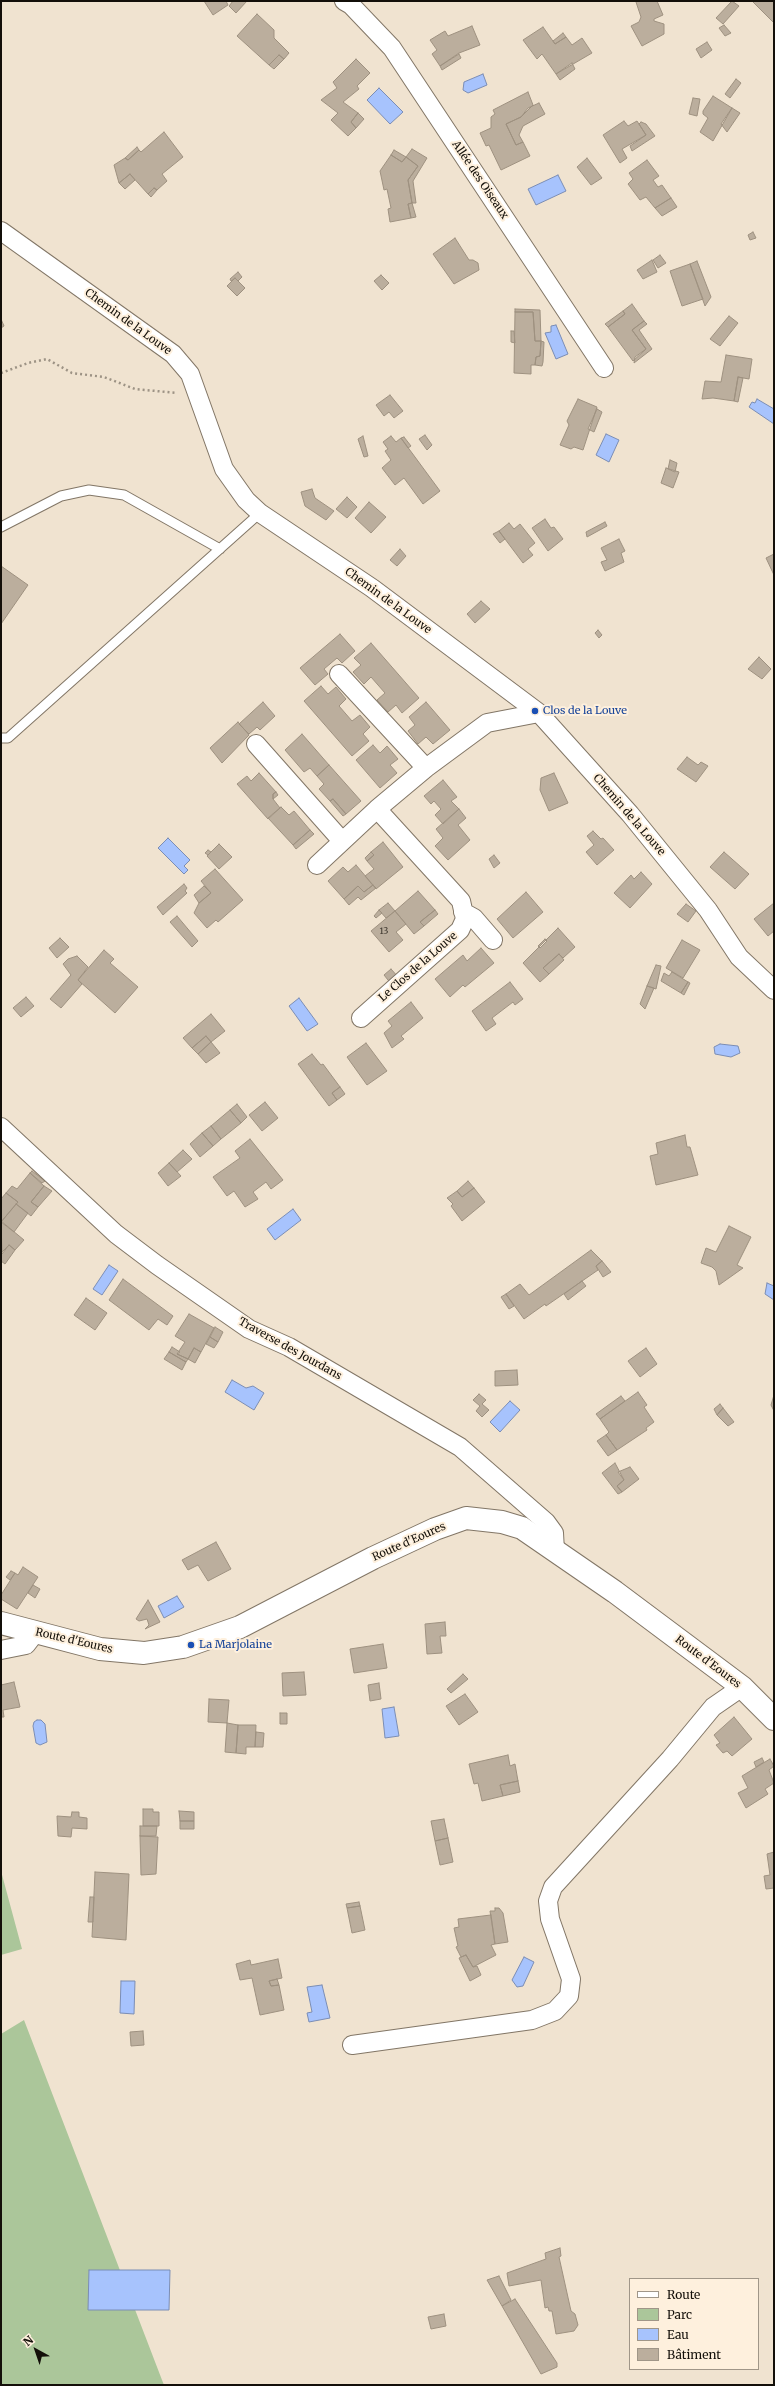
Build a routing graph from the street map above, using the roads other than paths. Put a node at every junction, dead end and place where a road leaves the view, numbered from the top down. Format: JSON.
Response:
{"nodes":[{"id":1,"x":344,"y":1,"type":"edge"},
{"id":2,"x":1,"y":231,"type":"edge"},
{"id":3,"x":604,"y":368,"type":"dead end"},
{"id":4,"x":260,"y":513,"type":"junction"},
{"id":5,"x":1,"y":527,"type":"edge"},
{"id":6,"x":220,"y":549,"type":"junction"},
{"id":7,"x":339,"y":674,"type":"dead end"},
{"id":8,"x":539,"y":713,"type":"junction"},
{"id":9,"x":1,"y":738,"type":"edge"},
{"id":10,"x":256,"y":744,"type":"dead end"},
{"id":11,"x":426,"y":768,"type":"junction"},
{"id":12,"x":377,"y":809,"type":"junction"},
{"id":13,"x":342,"y":841,"type":"junction"},
{"id":14,"x":317,"y":865,"type":"dead end"},
{"id":15,"x":463,"y":912,"type":"junction"},
{"id":16,"x":493,"y":940,"type":"dead end"},
{"id":17,"x":774,"y":990,"type":"edge"},
{"id":18,"x":361,"y":1018,"type":"dead end"},
{"id":19,"x":1,"y":1127,"type":"edge"},
{"id":20,"x":555,"y":1551,"type":"junction"},
{"id":21,"x":1,"y":1623,"type":"edge"},
{"id":22,"x":36,"y":1632,"type":"junction"},
{"id":23,"x":1,"y":1650,"type":"edge"},
{"id":24,"x":742,"y":1687,"type":"junction"},
{"id":25,"x":774,"y":1719,"type":"edge"},
{"id":26,"x":352,"y":2044,"type":"dead end"}],
"edges":[{"from":1,"to":3,"type":"street","name":"Allée des Oiseaux"},
{"from":2,"to":4,"type":"street","name":"Chemin de la Louve"},
{"from":4,"to":6,"type":"lane"},
{"from":4,"to":8,"type":"street","name":"Chemin de la Louve"},
{"from":5,"to":6,"type":"lane"},
{"from":6,"to":9,"type":"lane"},
{"from":7,"to":11,"type":"street"},
{"from":8,"to":11,"type":"street"},
{"from":8,"to":17,"type":"street","name":"Chemin de la Louve"},
{"from":10,"to":13,"type":"street"},
{"from":11,"to":12,"type":"street"},
{"from":12,"to":13,"type":"street"},
{"from":12,"to":15,"type":"street"},
{"from":13,"to":14,"type":"street"},
{"from":15,"to":16,"type":"street"},
{"from":15,"to":18,"type":"street","name":"Le Clos de la Louve"},
{"from":19,"to":20,"type":"street","name":"Traverse des Jourdans"},
{"from":20,"to":22,"type":"street","name":"Route d'Eoures"},
{"from":20,"to":24,"type":"street","name":"Route d'Eoures"},
{"from":21,"to":22,"type":"street","name":"Route d'Eoures"},
{"from":22,"to":23,"type":"street"},
{"from":24,"to":25,"type":"street","name":"Route d'Eoures"},
{"from":24,"to":26,"type":"street"}]}
